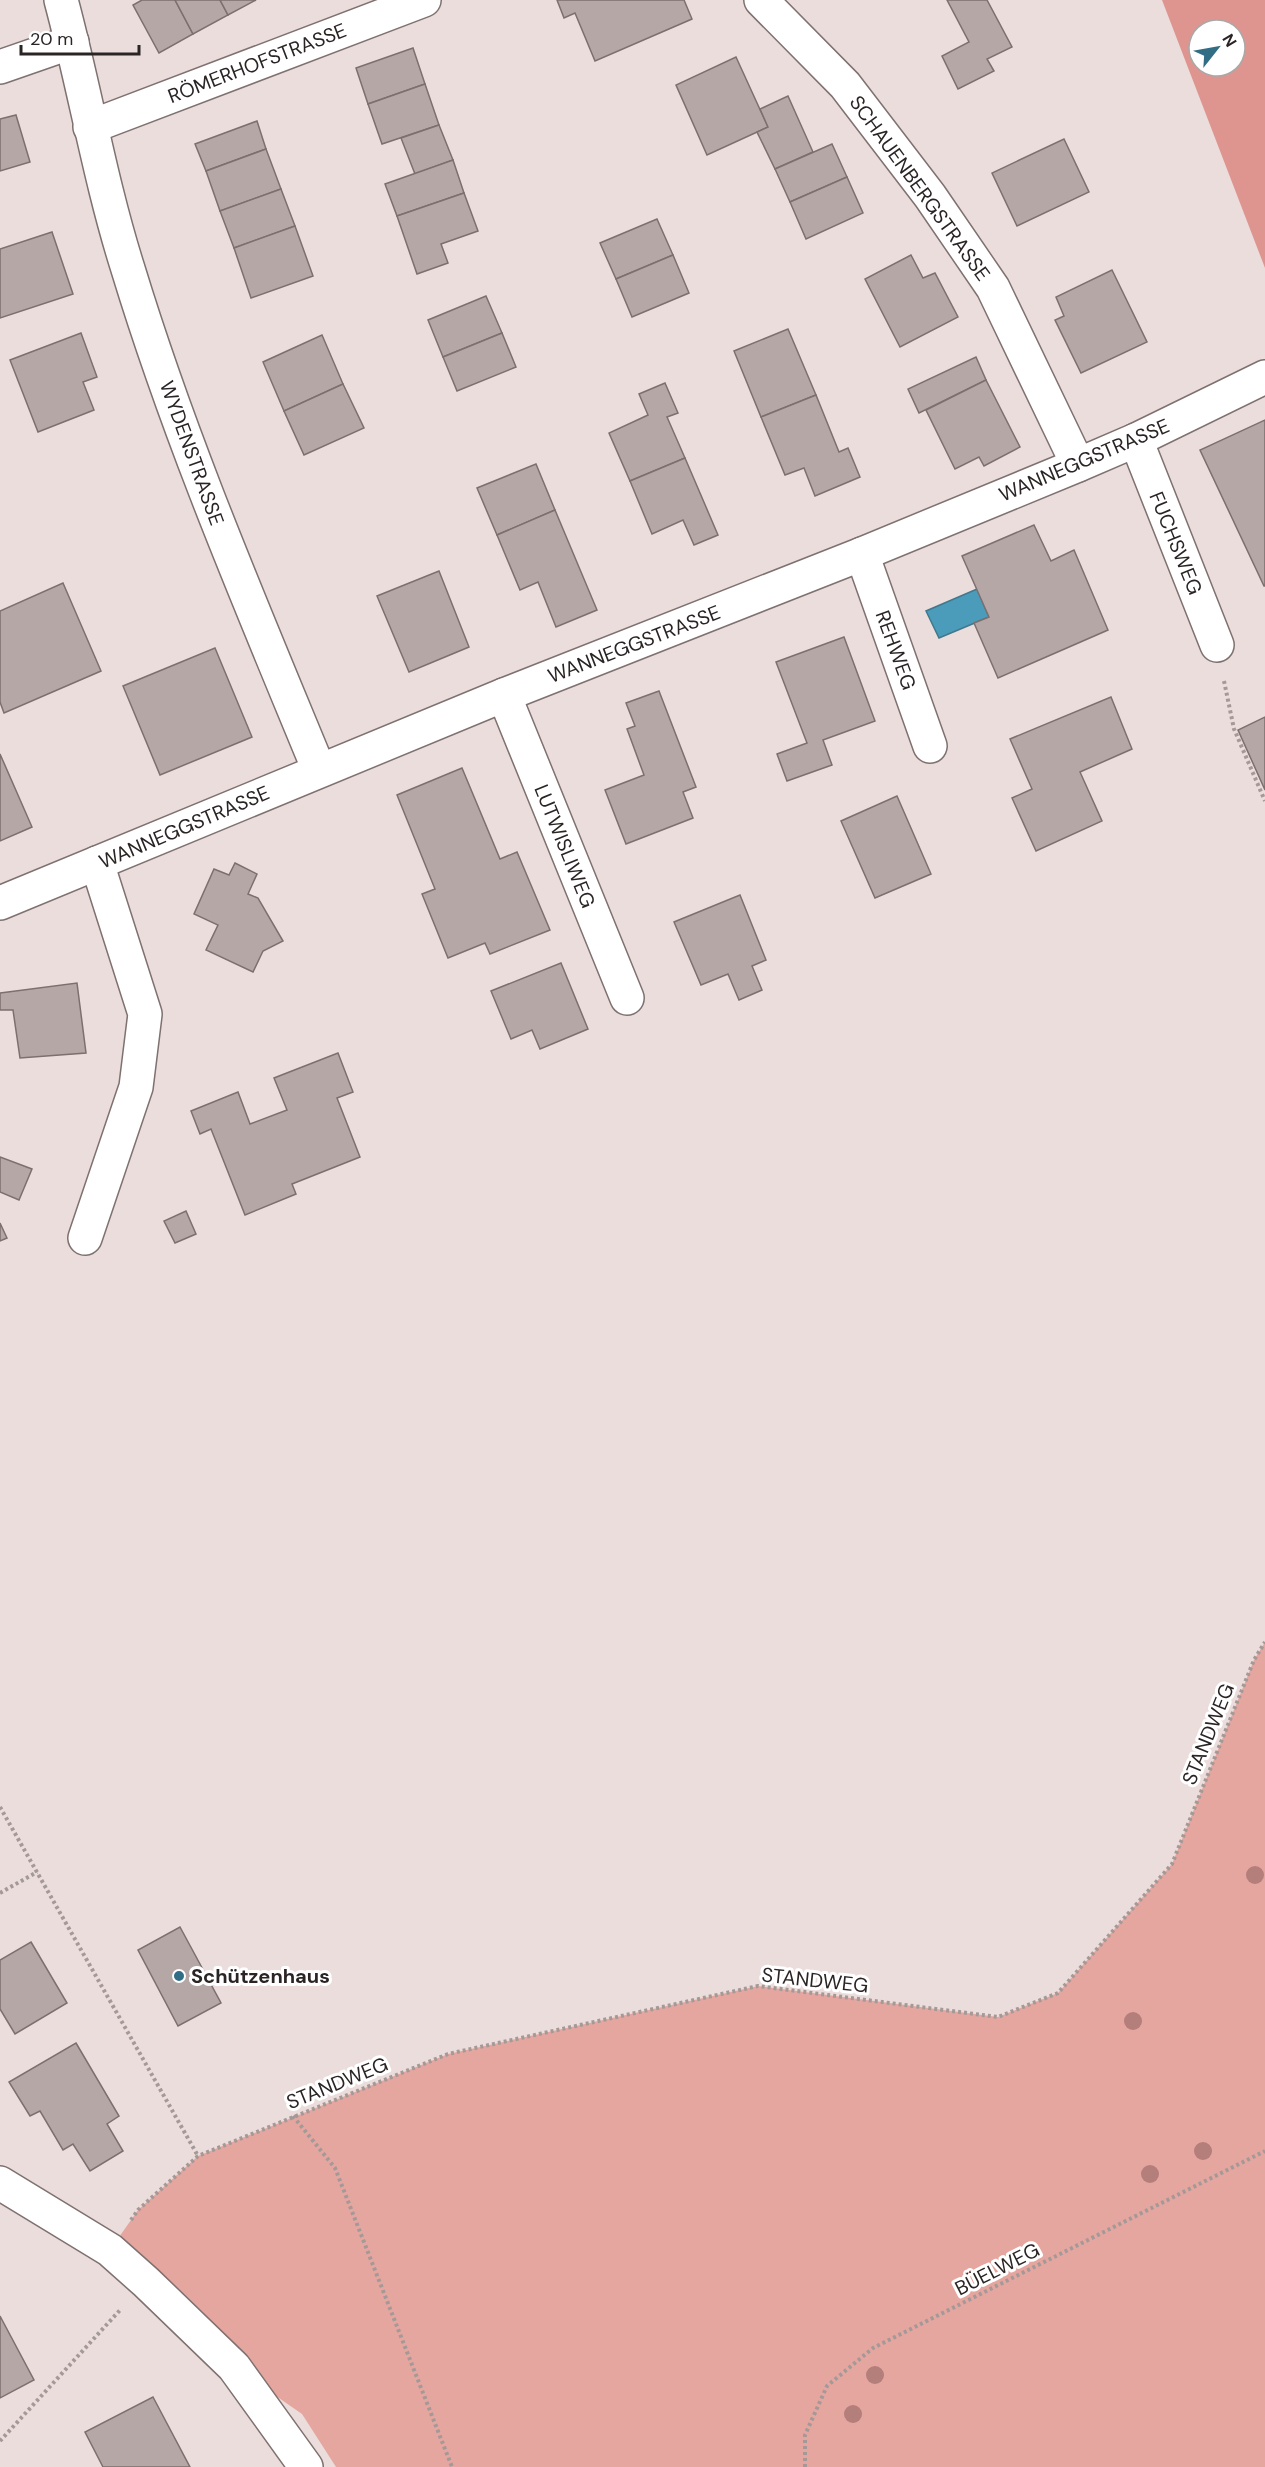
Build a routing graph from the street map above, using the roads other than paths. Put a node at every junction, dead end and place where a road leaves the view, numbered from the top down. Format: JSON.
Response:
{"nodes":[{"id":1,"x":61,"y":0,"type":"edge"},
{"id":2,"x":424,"y":0,"type":"edge"},
{"id":3,"x":761,"y":0,"type":"edge"},
{"id":4,"x":72,"y":42,"type":"junction"},
{"id":5,"x":0,"y":67,"type":"edge"},
{"id":6,"x":90,"y":127,"type":"junction"},
{"id":7,"x":1265,"y":377,"type":"edge"},
{"id":8,"x":1136,"y":440,"type":"junction"},
{"id":9,"x":1078,"y":465,"type":"junction"},
{"id":10,"x":862,"y":554,"type":"junction"},
{"id":11,"x":1217,"y":645,"type":"road end"},
{"id":12,"x":504,"y":695,"type":"junction"},
{"id":13,"x":930,"y":746,"type":"dead end"},
{"id":14,"x":319,"y":770,"type":"junction"},
{"id":15,"x":97,"y":863,"type":"junction"},
{"id":16,"x":0,"y":903,"type":"edge"},
{"id":17,"x":627,"y":998,"type":"dead end"},
{"id":18,"x":85,"y":1238,"type":"dead end"},
{"id":19,"x":0,"y":2183,"type":"edge"},
{"id":20,"x":306,"y":2467,"type":"edge"}],
"edges":[{"from":1,"to":4,"type":"street","name":"WYDENSTRASSE"},
{"from":2,"to":6,"type":"street","name":"RÖMERHOFSTRASSE"},
{"from":3,"to":9,"type":"street","name":"SCHAUENBERGSTRASSE"},
{"from":4,"to":5,"type":"street"},
{"from":4,"to":6,"type":"street","name":"WYDENSTRASSE"},
{"from":6,"to":14,"type":"street","name":"WYDENSTRASSE"},
{"from":7,"to":8,"type":"street","name":"WANNEGGSTRASSE"},
{"from":8,"to":9,"type":"street","name":"WANNEGGSTRASSE"},
{"from":8,"to":11,"type":"street","name":"FUCHSWEG"},
{"from":9,"to":10,"type":"street","name":"WANNEGGSTRASSE"},
{"from":10,"to":12,"type":"street","name":"WANNEGGSTRASSE"},
{"from":10,"to":13,"type":"street","name":"REHWEG"},
{"from":12,"to":14,"type":"street","name":"WANNEGGSTRASSE"},
{"from":12,"to":17,"type":"street","name":"LUTWISLIWEG"},
{"from":14,"to":15,"type":"street","name":"WANNEGGSTRASSE"},
{"from":15,"to":16,"type":"street","name":"WANNEGGSTRASSE"},
{"from":15,"to":18,"type":"street"},
{"from":19,"to":20,"type":"street"}]}
